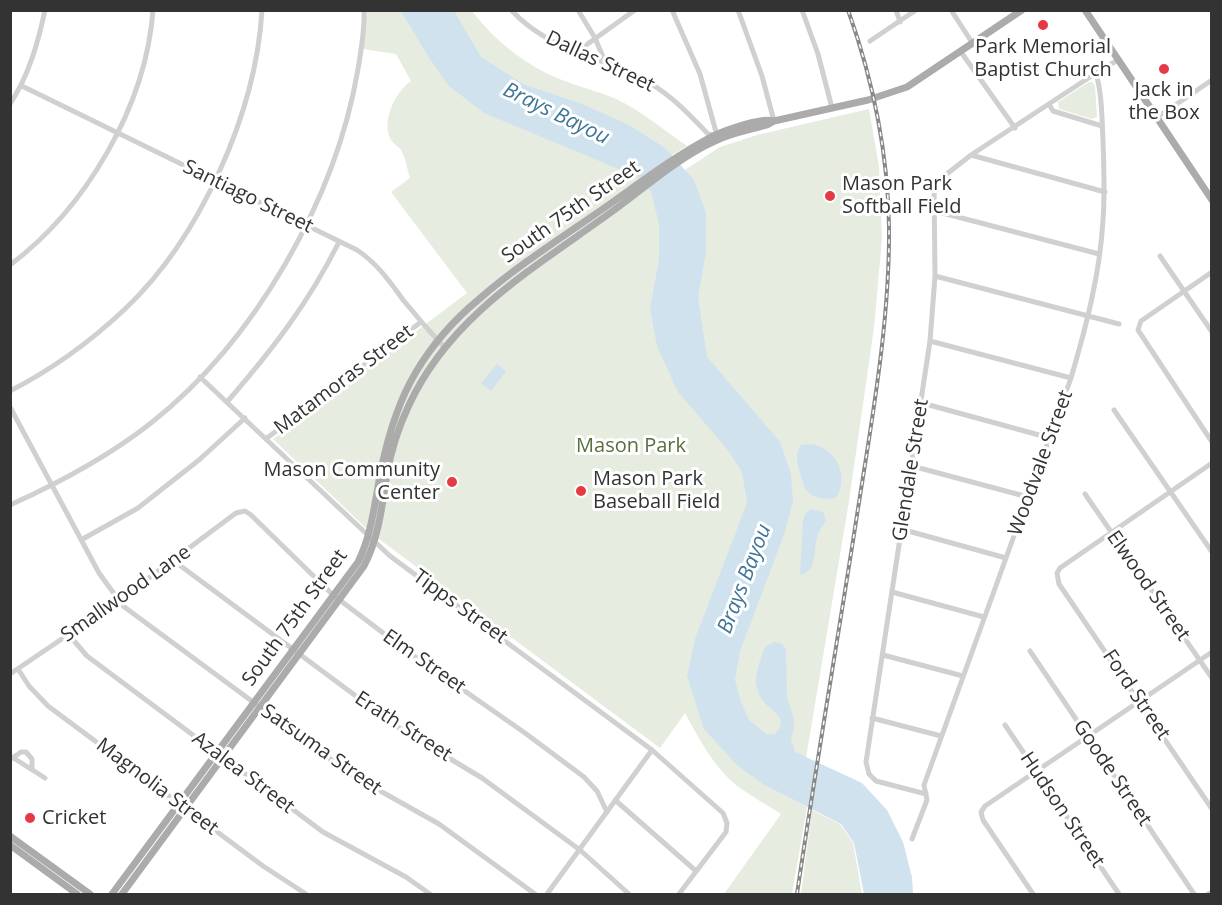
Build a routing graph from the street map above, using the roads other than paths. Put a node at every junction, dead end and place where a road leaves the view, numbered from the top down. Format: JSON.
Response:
{"nodes":[{"id":1,"x":45,"y":10,"type":"edge"},
{"id":2,"x":153,"y":10,"type":"edge"},
{"id":3,"x":262,"y":10,"type":"edge"},
{"id":4,"x":364,"y":10,"type":"edge"},
{"id":5,"x":511,"y":10,"type":"edge"},
{"id":6,"x":578,"y":10,"type":"edge"},
{"id":7,"x":635,"y":10,"type":"edge"},
{"id":8,"x":672,"y":10,"type":"edge"},
{"id":9,"x":738,"y":10,"type":"edge"},
{"id":10,"x":802,"y":10,"type":"edge"},
{"id":11,"x":896,"y":10,"type":"edge"},
{"id":12,"x":916,"y":10,"type":"edge"},
{"id":13,"x":951,"y":10,"type":"edge"},
{"id":14,"x":1022,"y":10,"type":"edge"},
{"id":15,"x":1085,"y":10,"type":"edge"},
{"id":16,"x":900,"y":22,"type":"junction"},
{"id":17,"x":595,"y":38,"type":"junction"},
{"id":18,"x":870,"y":41,"type":"dead end"},
{"id":19,"x":973,"y":44,"type":"junction"},
{"id":20,"x":961,"y":52,"type":"junction"},
{"id":21,"x":575,"y":53,"type":"junction"},
{"id":22,"x":1118,"y":60,"type":"junction"},
{"id":23,"x":606,"y":64,"type":"junction"},
{"id":24,"x":1096,"y":73,"type":"junction"},
{"id":25,"x":1212,"y":80,"type":"edge"},
{"id":26,"x":22,"y":86,"type":"junction"},
{"id":27,"x":10,"y":104,"type":"edge"},
{"id":28,"x":1049,"y":104,"type":"junction"},
{"id":29,"x":832,"y":108,"type":"junction"},
{"id":30,"x":1156,"y":118,"type":"junction"},
{"id":31,"x":774,"y":121,"type":"junction"},
{"id":32,"x":1102,"y":126,"type":"junction"},
{"id":33,"x":1015,"y":128,"type":"junction"},
{"id":34,"x":117,"y":132,"type":"junction"},
{"id":35,"x":715,"y":135,"type":"junction"},
{"id":36,"x":687,"y":154,"type":"junction"},
{"id":37,"x":971,"y":156,"type":"junction"},
{"id":38,"x":215,"y":180,"type":"junction"},
{"id":39,"x":634,"y":192,"type":"junction"},
{"id":40,"x":1105,"y":192,"type":"junction"},
{"id":41,"x":1212,"y":200,"type":"edge"},
{"id":42,"x":935,"y":211,"type":"junction"},
{"id":43,"x":306,"y":225,"type":"junction"},
{"id":44,"x":339,"y":242,"type":"junction"},
{"id":45,"x":1099,"y":254,"type":"junction"},
{"id":46,"x":1160,"y":256,"type":"dead end"},
{"id":47,"x":10,"y":265,"type":"edge"},
{"id":48,"x":1212,"y":272,"type":"edge"},
{"id":49,"x":935,"y":276,"type":"junction"},
{"id":50,"x":1184,"y":291,"type":"junction"},
{"id":51,"x":1087,"y":317,"type":"junction"},
{"id":52,"x":421,"y":322,"type":"junction"},
{"id":53,"x":1119,"y":324,"type":"dead end"},
{"id":54,"x":1212,"y":332,"type":"edge"},
{"id":55,"x":438,"y":340,"type":"junction"},
{"id":56,"x":930,"y":341,"type":"junction"},
{"id":57,"x":444,"y":347,"type":"junction"},
{"id":58,"x":201,"y":377,"type":"junction"},
{"id":59,"x":1071,"y":378,"type":"junction"},
{"id":60,"x":10,"y":391,"type":"edge"},
{"id":61,"x":227,"y":402,"type":"junction"},
{"id":62,"x":922,"y":403,"type":"junction"},
{"id":63,"x":10,"y":407,"type":"edge"},
{"id":64,"x":1114,"y":410,"type":"dead end"},
{"id":65,"x":245,"y":418,"type":"junction"},
{"id":66,"x":392,"y":425,"type":"junction"},
{"id":67,"x":400,"y":428,"type":"junction"},
{"id":68,"x":267,"y":438,"type":"junction"},
{"id":69,"x":1050,"y":438,"type":"junction"},
{"id":70,"x":1212,"y":442,"type":"edge"},
{"id":71,"x":1212,"y":463,"type":"edge"},
{"id":72,"x":912,"y":466,"type":"junction"},
{"id":73,"x":53,"y":486,"type":"junction"},
{"id":74,"x":1170,"y":492,"type":"junction"},
{"id":75,"x":1085,"y":494,"type":"dead end"},
{"id":76,"x":1028,"y":497,"type":"junction"},
{"id":77,"x":10,"y":505,"type":"edge"},
{"id":78,"x":240,"y":512,"type":"joint"},
{"id":79,"x":901,"y":530,"type":"junction"},
{"id":80,"x":1112,"y":533,"type":"junction"},
{"id":81,"x":368,"y":535,"type":"junction"},
{"id":82,"x":81,"y":540,"type":"junction"},
{"id":83,"x":375,"y":542,"type":"junction"},
{"id":84,"x":1212,"y":552,"type":"edge"},
{"id":85,"x":1006,"y":558,"type":"junction"},
{"id":86,"x":174,"y":561,"type":"junction"},
{"id":87,"x":892,"y":592,"type":"junction"},
{"id":88,"x":336,"y":598,"type":"junction"},
{"id":89,"x":118,"y":601,"type":"junction"},
{"id":90,"x":984,"y":617,"type":"junction"},
{"id":91,"x":69,"y":635,"type":"junction"},
{"id":92,"x":295,"y":651,"type":"junction"},
{"id":93,"x":1030,"y":651,"type":"dead end"},
{"id":94,"x":1212,"y":652,"type":"edge"},
{"id":95,"x":883,"y":655,"type":"junction"},
{"id":96,"x":1200,"y":660,"type":"junction"},
{"id":97,"x":18,"y":669,"type":"junction"},
{"id":98,"x":10,"y":674,"type":"edge"},
{"id":99,"x":963,"y":676,"type":"junction"},
{"id":100,"x":1212,"y":678,"type":"edge"},
{"id":101,"x":1140,"y":701,"type":"junction"},
{"id":102,"x":257,"y":705,"type":"junction"},
{"id":103,"x":872,"y":718,"type":"junction"},
{"id":104,"x":1005,"y":725,"type":"dead end"},
{"id":105,"x":941,"y":736,"type":"junction"},
{"id":106,"x":1088,"y":736,"type":"junction"},
{"id":107,"x":652,"y":750,"type":"junction"},
{"id":108,"x":220,"y":755,"type":"junction"},
{"id":109,"x":11,"y":758,"type":"edge"},
{"id":110,"x":32,"y":769,"type":"junction"},
{"id":111,"x":1037,"y":771,"type":"junction"},
{"id":112,"x":45,"y":778,"type":"dead end"},
{"id":113,"x":926,"y":794,"type":"junction"},
{"id":114,"x":615,"y":800,"type":"junction"},
{"id":115,"x":182,"y":805,"type":"junction"},
{"id":116,"x":1212,"y":808,"type":"edge"},
{"id":117,"x":607,"y":812,"type":"junction"},
{"id":118,"x":10,"y":836,"type":"edge"},
{"id":119,"x":912,"y":839,"type":"dead end"},
{"id":120,"x":10,"y":845,"type":"edge"},
{"id":121,"x":580,"y":850,"type":"junction"},
{"id":122,"x":696,"y":871,"type":"junction"},
{"id":123,"x":77,"y":894,"type":"edge"},
{"id":124,"x":90,"y":894,"type":"edge"},
{"id":125,"x":112,"y":894,"type":"edge"},
{"id":126,"x":122,"y":894,"type":"edge"},
{"id":127,"x":306,"y":894,"type":"edge"},
{"id":128,"x":430,"y":894,"type":"edge"},
{"id":129,"x":535,"y":894,"type":"edge"},
{"id":130,"x":547,"y":894,"type":"edge"},
{"id":131,"x":629,"y":894,"type":"edge"},
{"id":132,"x":679,"y":894,"type":"edge"},
{"id":133,"x":1033,"y":894,"type":"edge"},
{"id":134,"x":1119,"y":894,"type":"edge"},
{"id":135,"x":1194,"y":894,"type":"edge"}],
"edges":[{"from":1,"to":26,"type":"street"},
{"from":2,"to":34,"type":"street"},
{"from":3,"to":38,"type":"street"},
{"from":4,"to":43,"type":"street"},
{"from":5,"to":21,"type":"street","name":"Dallas Street"},
{"from":6,"to":17,"type":"street"},
{"from":7,"to":17,"type":"street"},
{"from":8,"to":35,"type":"street"},
{"from":9,"to":31,"type":"street"},
{"from":10,"to":29,"type":"street"},
{"from":11,"to":16,"type":"street"},
{"from":12,"to":16,"type":"street"},
{"from":13,"to":19,"type":"street"},
{"from":14,"to":19,"type":"main road","name":"South 75th Street"},
{"from":15,"to":22,"type":"main road"},
{"from":16,"to":18,"type":"street"},
{"from":17,"to":21,"type":"street"},
{"from":17,"to":23,"type":"street"},
{"from":19,"to":20,"type":"main road","name":"South 75th Street"},
{"from":20,"to":29,"type":"main road","name":"South 75th Street"},
{"from":20,"to":33,"type":"street"},
{"from":21,"to":23,"type":"street","name":"Dallas Street"},
{"from":22,"to":24,"type":"street"},
{"from":22,"to":30,"type":"main road"},
{"from":23,"to":35,"type":"street","name":"Dallas Street"},
{"from":24,"to":28,"type":"street"},
{"from":24,"to":32,"type":"street","name":"Woodvale Street"},
{"from":25,"to":30,"type":"street"},
{"from":26,"to":27,"type":"street"},
{"from":26,"to":34,"type":"street","name":"Santiago Street"},
{"from":28,"to":32,"type":"street"},
{"from":28,"to":33,"type":"street"},
{"from":29,"to":31,"type":"main road","name":"South 75th Street"},
{"from":30,"to":41,"type":"main road"},
{"from":31,"to":35,"type":"main road","name":"South 75th Street"},
{"from":31,"to":36,"type":"main road","name":"South 75th Street"},
{"from":32,"to":40,"type":"street","name":"Woodvale Street"},
{"from":33,"to":37,"type":"street"},
{"from":34,"to":38,"type":"street","name":"Santiago Street"},
{"from":34,"to":47,"type":"street"},
{"from":35,"to":36,"type":"main road","name":"South 75th Street"},
{"from":36,"to":39,"type":"main road","name":"South 75th Street"},
{"from":37,"to":40,"type":"street"},
{"from":37,"to":42,"type":"street","name":"Glendale Street"},
{"from":38,"to":43,"type":"street","name":"Santiago Street"},
{"from":38,"to":60,"type":"street"},
{"from":39,"to":55,"type":"main road","name":"South 75th Street"},
{"from":39,"to":57,"type":"main road","name":"South 75th Street"},
{"from":40,"to":45,"type":"street","name":"Woodvale Street"},
{"from":42,"to":45,"type":"street"},
{"from":42,"to":49,"type":"street","name":"Glendale Street"},
{"from":43,"to":44,"type":"street","name":"Santiago Street"},
{"from":43,"to":58,"type":"street"},
{"from":44,"to":52,"type":"street","name":"Santiago Street"},
{"from":44,"to":61,"type":"street"},
{"from":45,"to":51,"type":"street","name":"Woodvale Street"},
{"from":46,"to":50,"type":"street"},
{"from":48,"to":50,"type":"street"},
{"from":49,"to":51,"type":"street"},
{"from":49,"to":56,"type":"street","name":"Glendale Street"},
{"from":50,"to":54,"type":"street"},
{"from":50,"to":70,"type":"street"},
{"from":51,"to":53,"type":"street"},
{"from":51,"to":59,"type":"street","name":"Woodvale Street"},
{"from":52,"to":55,"type":"street","name":"Santiago Street"},
{"from":52,"to":68,"type":"street","name":"Matamoras Street"},
{"from":55,"to":57,"type":"street","name":"Santiago Street"},
{"from":55,"to":66,"type":"main road","name":"South 75th Street"},
{"from":56,"to":59,"type":"street"},
{"from":56,"to":62,"type":"street","name":"Glendale Street"},
{"from":57,"to":67,"type":"main road","name":"South 75th Street"},
{"from":58,"to":61,"type":"street","name":"Tipps Street"},
{"from":58,"to":73,"type":"street"},
{"from":59,"to":69,"type":"street","name":"Woodvale Street"},
{"from":61,"to":65,"type":"street","name":"Tipps Street"},
{"from":62,"to":69,"type":"street"},
{"from":62,"to":72,"type":"street","name":"Glendale Street"},
{"from":63,"to":73,"type":"street","name":"Satsuma Street"},
{"from":64,"to":74,"type":"street"},
{"from":65,"to":68,"type":"street","name":"Tipps Street"},
{"from":65,"to":82,"type":"street"},
{"from":66,"to":67,"type":"main road"},
{"from":66,"to":81,"type":"main road","name":"South 75th Street"},
{"from":67,"to":83,"type":"main road","name":"South 75th Street"},
{"from":68,"to":81,"type":"street","name":"Tipps Street"},
{"from":69,"to":76,"type":"street","name":"Woodvale Street"},
{"from":71,"to":74,"type":"street"},
{"from":72,"to":76,"type":"street"},
{"from":72,"to":79,"type":"street","name":"Glendale Street"},
{"from":73,"to":77,"type":"street"},
{"from":73,"to":82,"type":"street","name":"Satsuma Street"},
{"from":74,"to":80,"type":"street"},
{"from":74,"to":84,"type":"street"},
{"from":75,"to":80,"type":"street","name":"Elwood Street"},
{"from":76,"to":85,"type":"street","name":"Woodvale Street"},
{"from":78,"to":86,"type":"street","name":"Smallwood Lane"},
{"from":78,"to":88,"type":"street","name":"Elm Street"},
{"from":79,"to":85,"type":"street"},
{"from":79,"to":87,"type":"street","name":"Glendale Street"},
{"from":80,"to":96,"type":"street","name":"Elwood Street"},
{"from":80,"to":101,"type":"street","name":"Ford Street"},
{"from":81,"to":83,"type":"street","name":"Tipps Street"},
{"from":81,"to":88,"type":"main road","name":"South 75th Street"},
{"from":82,"to":89,"type":"street","name":"Satsuma Street"},
{"from":83,"to":88,"type":"main road","name":"South 75th Street"},
{"from":83,"to":107,"type":"street","name":"Tipps Street"},
{"from":85,"to":90,"type":"street","name":"Woodvale Street"},
{"from":86,"to":89,"type":"street","name":"Smallwood Lane"},
{"from":86,"to":92,"type":"street","name":"Erath Street"},
{"from":87,"to":90,"type":"street"},
{"from":87,"to":95,"type":"street","name":"Glendale Street"},
{"from":88,"to":92,"type":"main road","name":"South 75th Street"},
{"from":88,"to":117,"type":"street","name":"Elm Street"},
{"from":89,"to":91,"type":"street","name":"Smallwood Lane"},
{"from":89,"to":102,"type":"street","name":"Satsuma Street"},
{"from":90,"to":99,"type":"street","name":"Woodvale Street"},
{"from":91,"to":97,"type":"street","name":"Smallwood Lane"},
{"from":91,"to":108,"type":"street","name":"Azalea Street"},
{"from":92,"to":102,"type":"main road","name":"South 75th Street"},
{"from":92,"to":121,"type":"street","name":"Erath Street"},
{"from":93,"to":106,"type":"street","name":"Goode Street"},
{"from":94,"to":96,"type":"street"},
{"from":95,"to":99,"type":"street"},
{"from":95,"to":103,"type":"street","name":"Glendale Street"},
{"from":96,"to":100,"type":"street","name":"Elwood Street"},
{"from":96,"to":101,"type":"street"},
{"from":97,"to":98,"type":"street","name":"Smallwood Lane"},
{"from":97,"to":115,"type":"street","name":"Magnolia Street"},
{"from":99,"to":105,"type":"street","name":"Woodvale Street"},
{"from":101,"to":106,"type":"street"},
{"from":101,"to":116,"type":"street","name":"Ford Street"},
{"from":102,"to":108,"type":"main road","name":"South 75th Street"},
{"from":102,"to":129,"type":"street","name":"Satsuma Street"},
{"from":103,"to":105,"type":"street"},
{"from":103,"to":113,"type":"street","name":"Glendale Street"},
{"from":104,"to":111,"type":"street","name":"Hudson Street"},
{"from":105,"to":113,"type":"street","name":"Woodvale Street"},
{"from":106,"to":111,"type":"street"},
{"from":106,"to":135,"type":"street","name":"Goode Street"},
{"from":107,"to":114,"type":"street"},
{"from":107,"to":122,"type":"street","name":"Tipps Street"},
{"from":108,"to":115,"type":"main road","name":"South 75th Street"},
{"from":108,"to":128,"type":"street","name":"Azalea Street"},
{"from":109,"to":110,"type":"street"},
{"from":109,"to":110,"type":"street"},
{"from":110,"to":112,"type":"street"},
{"from":111,"to":133,"type":"street"},
{"from":111,"to":134,"type":"street","name":"Hudson Street"},
{"from":113,"to":119,"type":"street","name":"Woodvale Street"},
{"from":114,"to":117,"type":"street"},
{"from":114,"to":122,"type":"street"},
{"from":115,"to":125,"type":"main road","name":"South 75th Street"},
{"from":115,"to":126,"type":"main road","name":"South 75th Street"},
{"from":115,"to":127,"type":"street","name":"Magnolia Street"},
{"from":117,"to":121,"type":"street"},
{"from":118,"to":124,"type":"main road"},
{"from":120,"to":123,"type":"main road"},
{"from":121,"to":130,"type":"street"},
{"from":121,"to":131,"type":"street","name":"Erath Street"},
{"from":122,"to":132,"type":"street"}]}
